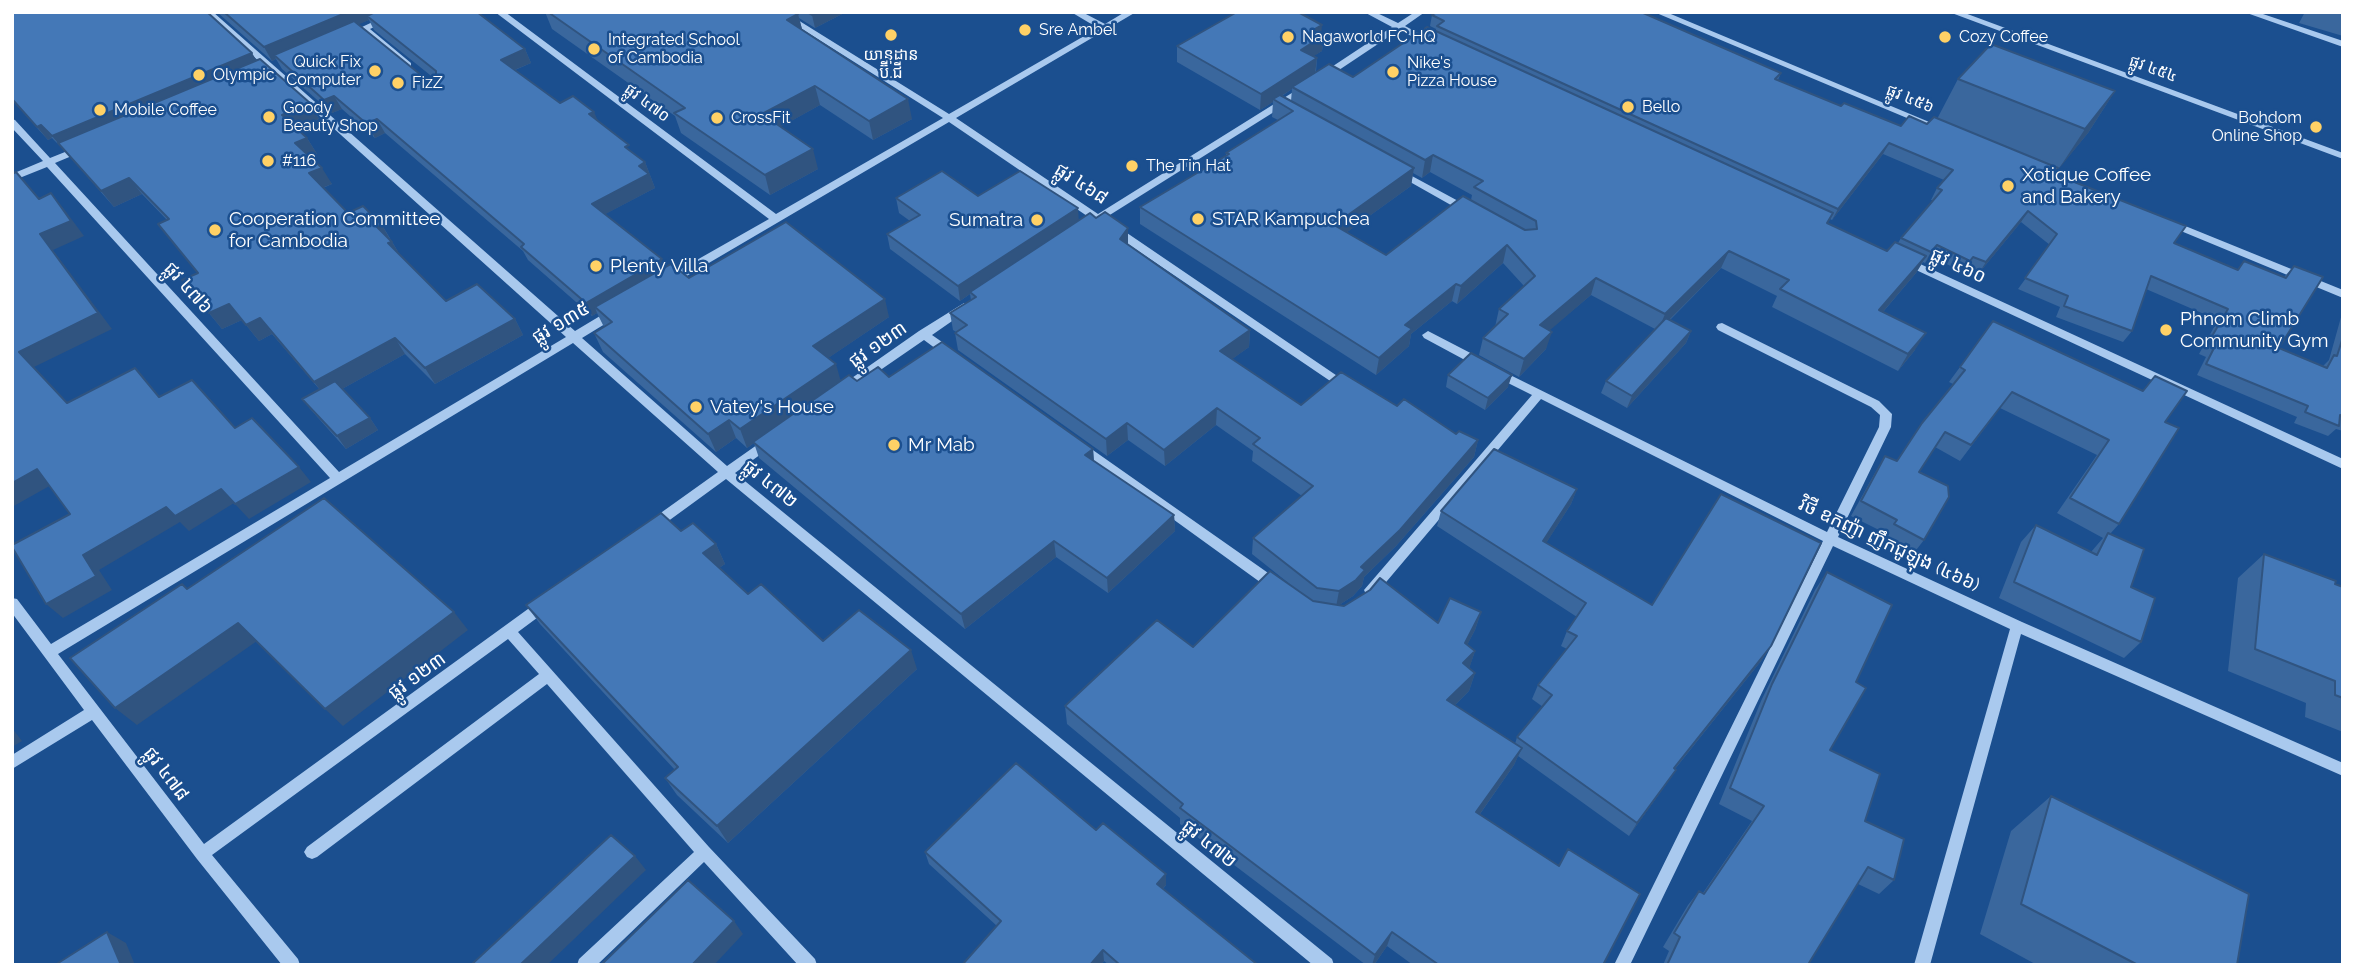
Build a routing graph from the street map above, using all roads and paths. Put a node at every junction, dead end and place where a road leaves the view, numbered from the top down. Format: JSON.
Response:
{"nodes":[{"id":1,"x":208,"y":12,"type":"edge"},
{"id":2,"x":402,"y":12,"type":"edge"},
{"id":3,"x":499,"y":12,"type":"edge"},
{"id":4,"x":779,"y":12,"type":"edge"},
{"id":5,"x":1075,"y":12,"type":"edge"},
{"id":6,"x":1132,"y":12,"type":"edge"},
{"id":7,"x":1368,"y":12,"type":"edge"},
{"id":8,"x":1420,"y":12,"type":"edge"},
{"id":9,"x":1658,"y":12,"type":"edge"},
{"id":10,"x":1953,"y":12,"type":"edge"},
{"id":11,"x":2248,"y":12,"type":"edge"},
{"id":12,"x":1400,"y":27,"type":"junction"},
{"id":13,"x":1105,"y":28,"type":"junction"},
{"id":14,"x":364,"y":29,"type":"junction"},
{"id":15,"x":341,"y":38,"type":"edge"},
{"id":16,"x":2343,"y":44,"type":"edge"},
{"id":17,"x":1438,"y":45,"type":"edge"},
{"id":18,"x":417,"y":72,"type":"edge"},
{"id":19,"x":1279,"y":105,"type":"junction"},
{"id":20,"x":1291,"y":112,"type":"edge"},
{"id":21,"x":949,"y":118,"type":"junction"},
{"id":22,"x":12,"y":121,"type":"edge"},
{"id":23,"x":1955,"y":135,"type":"edge"},
{"id":24,"x":99,"y":142,"type":"edge"},
{"id":25,"x":2343,"y":156,"type":"edge"},
{"id":26,"x":49,"y":163,"type":"junction"},
{"id":27,"x":1385,"y":164,"type":"edge"},
{"id":28,"x":12,"y":178,"type":"edge"},
{"id":29,"x":1099,"y":217,"type":"junction"},
{"id":30,"x":1479,"y":217,"type":"edge"},
{"id":31,"x":776,"y":219,"type":"junction"},
{"id":32,"x":2162,"y":220,"type":"edge"},
{"id":33,"x":1077,"y":232,"type":"edge"},
{"id":34,"x":1890,"y":254,"type":"edge"},
{"id":35,"x":656,"y":289,"type":"edge"},
{"id":36,"x":2343,"y":294,"type":"edge"},
{"id":37,"x":978,"y":298,"type":"edge"},
{"id":38,"x":620,"y":309,"type":"edge"},
{"id":39,"x":1722,"y":327,"type":"dead end"},
{"id":40,"x":923,"y":334,"type":"junction"},
{"id":41,"x":1428,"y":335,"type":"dead end"},
{"id":42,"x":571,"y":337,"type":"junction"},
{"id":43,"x":968,"y":366,"type":"edge"},
{"id":44,"x":1357,"y":394,"type":"edge"},
{"id":45,"x":1538,"y":395,"type":"junction"},
{"id":46,"x":835,"y":396,"type":"edge"},
{"id":47,"x":780,"y":434,"type":"edge"},
{"id":48,"x":1067,"y":437,"type":"edge"},
{"id":49,"x":2343,"y":464,"type":"edge"},
{"id":50,"x":726,"y":472,"type":"junction"},
{"id":51,"x":338,"y":479,"type":"junction"},
{"id":52,"x":639,"y":536,"type":"edge"},
{"id":53,"x":1830,"y":539,"type":"junction"},
{"id":54,"x":1289,"y":595,"type":"edge"},
{"id":55,"x":552,"y":599,"type":"edge"},
{"id":56,"x":1360,"y":602,"type":"edge"},
{"id":57,"x":12,"y":603,"type":"edge"},
{"id":58,"x":2017,"y":626,"type":"junction"},
{"id":59,"x":509,"y":631,"type":"junction"},
{"id":60,"x":50,"y":652,"type":"junction"},
{"id":61,"x":548,"y":675,"type":"junction"},
{"id":62,"x":94,"y":711,"type":"junction"},
{"id":63,"x":12,"y":764,"type":"edge"},
{"id":64,"x":2343,"y":770,"type":"edge"},
{"id":65,"x":312,"y":852,"type":"dead end"},
{"id":66,"x":704,"y":852,"type":"junction"},
{"id":67,"x":202,"y":854,"type":"junction"},
{"id":68,"x":292,"y":965,"type":"edge"},
{"id":69,"x":585,"y":965,"type":"edge"},
{"id":70,"x":809,"y":965,"type":"edge"},
{"id":71,"x":1326,"y":965,"type":"edge"},
{"id":72,"x":1622,"y":965,"type":"edge"},
{"id":73,"x":1922,"y":965,"type":"edge"}],
"edges":[{"from":1,"to":42,"type":"street","name":"ផ្លូវ ៤៧២"},
{"from":2,"to":14,"type":"street"},
{"from":3,"to":31,"type":"street","name":"ផ្លូវ ៤៧០"},
{"from":4,"to":21,"type":"street","name":"ផ្លូវ ៤៦៨"},
{"from":5,"to":13,"type":"street"},
{"from":6,"to":13,"type":"street"},
{"from":7,"to":12,"type":"street"},
{"from":8,"to":12,"type":"street"},
{"from":9,"to":23,"type":"street","name":"ផ្លូវ ៤៥៦"},
{"from":10,"to":25,"type":"street","name":"ផ្លូវ ៤៥៤"},
{"from":11,"to":16,"type":"street"},
{"from":12,"to":17,"type":"street"},
{"from":12,"to":19,"type":"street"},
{"from":13,"to":21,"type":"street"},
{"from":14,"to":15,"type":"street"},
{"from":14,"to":18,"type":"street"},
{"from":19,"to":20,"type":"street"},
{"from":19,"to":29,"type":"street"},
{"from":21,"to":29,"type":"street","name":"ផ្លូវ ៤៦៨"},
{"from":21,"to":31,"type":"street"},
{"from":22,"to":26,"type":"street","name":"ផ្លូវ ៤៧៦"},
{"from":24,"to":26,"type":"street"},
{"from":26,"to":28,"type":"street"},
{"from":26,"to":51,"type":"street","name":"ផ្លូវ ៤៧៦"},
{"from":27,"to":30,"type":"street"},
{"from":29,"to":33,"type":"street"},
{"from":29,"to":44,"type":"street","name":"ផ្លូវ ៤៦៨"},
{"from":31,"to":35,"type":"street"},
{"from":32,"to":36,"type":"street"},
{"from":34,"to":49,"type":"street","name":"ផ្លូវ ៤៦០"},
{"from":37,"to":40,"type":"street","name":"ផ្លូវ ១២៣"},
{"from":38,"to":42,"type":"street","name":"ផ្លូវ ១៣៥"},
{"from":39,"to":53,"type":"street"},
{"from":40,"to":43,"type":"street"},
{"from":40,"to":46,"type":"street","name":"ផ្លូវ ១២៣"},
{"from":41,"to":45,"type":"street","name":"វិថី ឧកញ៉ា ញឹកជូឡុង (៤៦៦)"},
{"from":42,"to":50,"type":"street","name":"ផ្លូវ ៤៧២"},
{"from":42,"to":51,"type":"street","name":"ផ្លូវ ១៣៥"},
{"from":45,"to":53,"type":"street","name":"វិថី ឧកញ៉ា ញឹកជូឡុង (៤៦៦)"},
{"from":45,"to":56,"type":"street"},
{"from":47,"to":50,"type":"street"},
{"from":48,"to":54,"type":"street"},
{"from":50,"to":52,"type":"street"},
{"from":50,"to":71,"type":"street","name":"ផ្លូវ ៤៧២"},
{"from":51,"to":60,"type":"street","name":"ផ្លូវ ១៣៥"},
{"from":53,"to":58,"type":"street","name":"វិថី ឧកញ៉ា ញឹកជូឡុង (៤៦៦)"},
{"from":53,"to":72,"type":"street"},
{"from":55,"to":59,"type":"street","name":"ផ្លូវ ១២៣"},
{"from":57,"to":60,"type":"street","name":"ផ្លូវ ៤៧៨"},
{"from":58,"to":64,"type":"street","name":"វិថី ឧកញ៉ា ញឹកជូឡុង (៤៦៦)"},
{"from":58,"to":73,"type":"street"},
{"from":59,"to":61,"type":"street"},
{"from":59,"to":67,"type":"street","name":"ផ្លូវ ១២៣"},
{"from":60,"to":62,"type":"street","name":"ផ្លូវ ៤៧៨"},
{"from":61,"to":65,"type":"street"},
{"from":61,"to":66,"type":"street"},
{"from":62,"to":63,"type":"street"},
{"from":62,"to":67,"type":"street","name":"ផ្លូវ ៤៧៨"},
{"from":66,"to":69,"type":"street"},
{"from":66,"to":70,"type":"street"},
{"from":67,"to":68,"type":"street","name":"ផ្លូវ ៤៧៨"}]}
